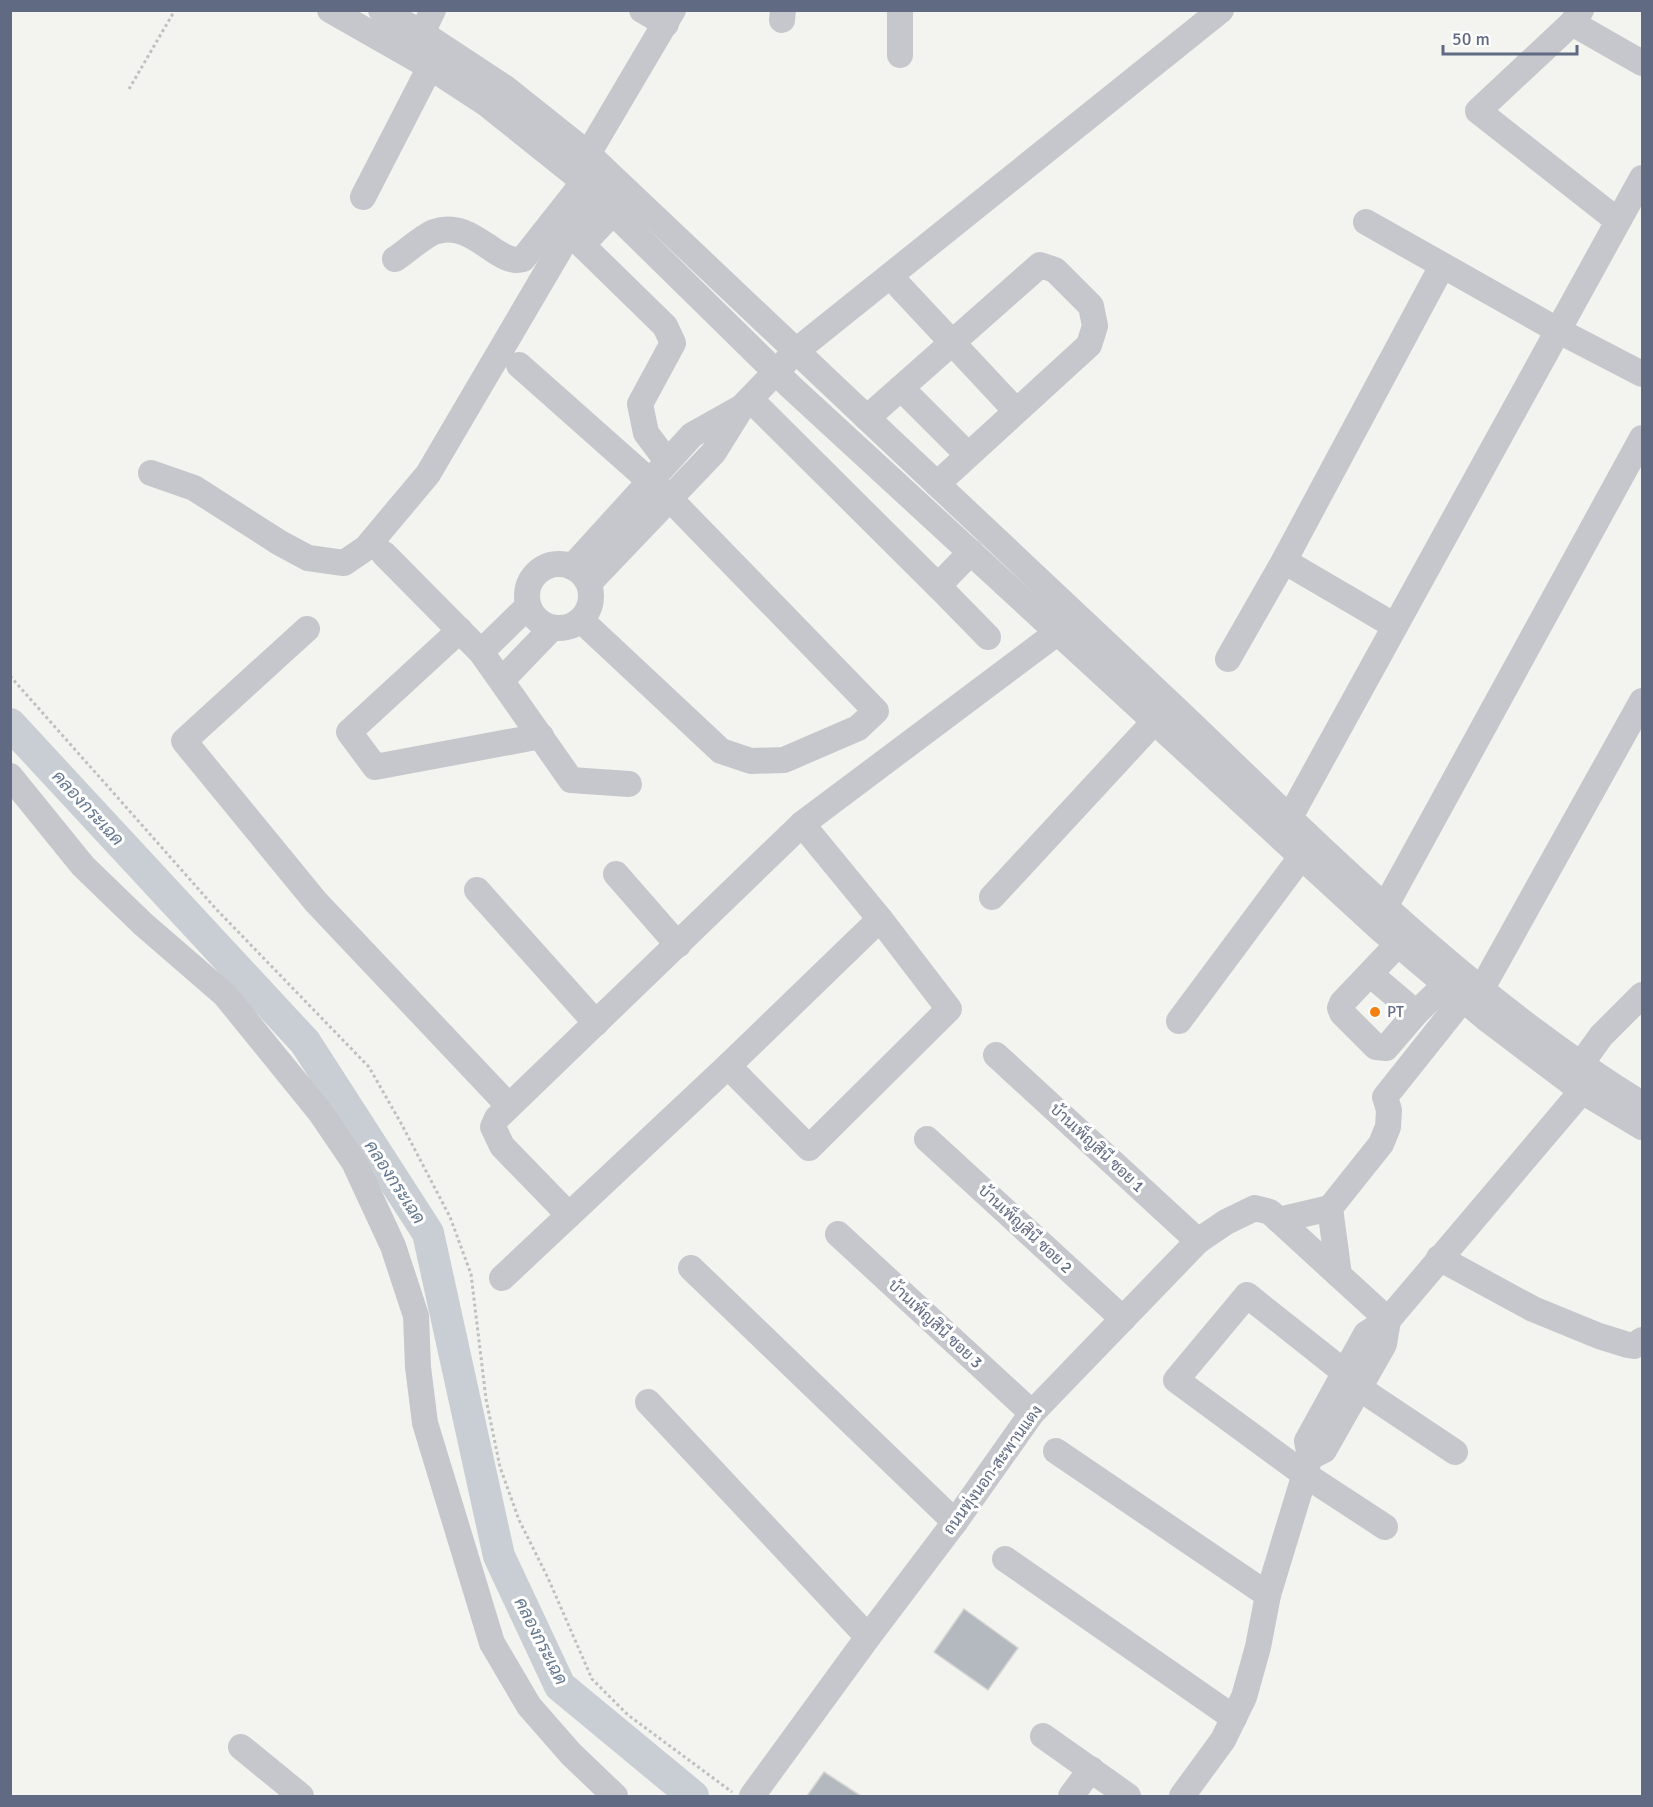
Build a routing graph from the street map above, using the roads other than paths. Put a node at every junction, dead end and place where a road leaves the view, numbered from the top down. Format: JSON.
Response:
{"nodes":[{"id":1,"x":330,"y":10,"type":"edge"},
{"id":2,"x":381,"y":10,"type":"edge"},
{"id":3,"x":642,"y":10,"type":"edge"},
{"id":4,"x":900,"y":10,"type":"edge"},
{"id":5,"x":1221,"y":10,"type":"edge"},
{"id":6,"x":670,"y":17,"type":"edge"},
{"id":7,"x":1576,"y":17,"type":"edge"},
{"id":8,"x":1192,"y":20,"type":"edge"},
{"id":9,"x":428,"y":22,"type":"edge"},
{"id":10,"x":900,"y":55,"type":"dead end"},
{"id":11,"x":1642,"y":63,"type":"edge"},
{"id":12,"x":430,"y":67,"type":"junction"},
{"id":13,"x":588,"y":154,"type":"junction"},
{"id":14,"x":1642,"y":178,"type":"edge"},
{"id":15,"x":588,"y":188,"type":"junction"},
{"id":16,"x":363,"y":197,"type":"dead end"},
{"id":17,"x":613,"y":212,"type":"junction"},
{"id":18,"x":1618,"y":221,"type":"junction"},
{"id":19,"x":1366,"y":222,"type":"dead end"},
{"id":20,"x":395,"y":259,"type":"dead end"},
{"id":21,"x":1442,"y":266,"type":"junction"},
{"id":22,"x":890,"y":276,"type":"junction"},
{"id":23,"x":1559,"y":331,"type":"junction"},
{"id":24,"x":952,"y":342,"type":"junction"},
{"id":25,"x":796,"y":351,"type":"junction"},
{"id":26,"x":519,"y":365,"type":"dead end"},
{"id":27,"x":776,"y":372,"type":"junction"},
{"id":28,"x":1642,"y":374,"type":"edge"},
{"id":29,"x":901,"y":388,"type":"junction"},
{"id":30,"x":746,"y":403,"type":"junction"},
{"id":31,"x":1016,"y":411,"type":"junction"},
{"id":32,"x":867,"y":418,"type":"junction"},
{"id":33,"x":1642,"y":438,"type":"edge"},
{"id":34,"x":968,"y":455,"type":"junction"},
{"id":35,"x":667,"y":461,"type":"junction"},
{"id":36,"x":151,"y":473,"type":"dead end"},
{"id":37,"x":650,"y":480,"type":"junction"},
{"id":38,"x":937,"y":484,"type":"junction"},
{"id":39,"x":670,"y":499,"type":"junction"},
{"id":40,"x":971,"y":552,"type":"junction"},
{"id":41,"x":384,"y":554,"type":"dead end"},
{"id":42,"x":1284,"y":561,"type":"junction"},
{"id":43,"x":581,"y":575,"type":"junction"},
{"id":44,"x":938,"y":586,"type":"junction"},
{"id":45,"x":528,"y":606,"type":"junction"},
{"id":46,"x":582,"y":621,"type":"junction"},
{"id":47,"x":1395,"y":626,"type":"junction"},
{"id":48,"x":552,"y":628,"type":"junction"},
{"id":49,"x":307,"y":629,"type":"dead end"},
{"id":50,"x":460,"y":630,"type":"junction"},
{"id":51,"x":1058,"y":632,"type":"junction"},
{"id":52,"x":988,"y":636,"type":"dead end"},
{"id":53,"x":481,"y":652,"type":"junction"},
{"id":54,"x":1228,"y":659,"type":"dead end"},
{"id":55,"x":501,"y":680,"type":"junction"},
{"id":56,"x":1642,"y":701,"type":"edge"},
{"id":57,"x":1154,"y":722,"type":"junction"},
{"id":58,"x":541,"y":736,"type":"junction"},
{"id":59,"x":10,"y":776,"type":"edge"},
{"id":60,"x":629,"y":784,"type":"dead end"},
{"id":61,"x":1290,"y":817,"type":"junction"},
{"id":62,"x":802,"y":824,"type":"junction"},
{"id":63,"x":1301,"y":857,"type":"junction"},
{"id":64,"x":616,"y":874,"type":"dead end"},
{"id":65,"x":477,"y":890,"type":"dead end"},
{"id":66,"x":992,"y":897,"type":"dead end"},
{"id":67,"x":1386,"y":905,"type":"junction"},
{"id":68,"x":880,"y":919,"type":"junction"},
{"id":69,"x":1398,"y":944,"type":"junction"},
{"id":70,"x":678,"y":945,"type":"junction"},
{"id":71,"x":1370,"y":974,"type":"junction"},
{"id":72,"x":1463,"y":991,"type":"junction"},
{"id":73,"x":1642,"y":995,"type":"edge"},
{"id":74,"x":1416,"y":1013,"type":"junction"},
{"id":75,"x":1179,"y":1021,"type":"dead end"},
{"id":76,"x":596,"y":1023,"type":"junction"},
{"id":77,"x":996,"y":1055,"type":"dead end"},
{"id":78,"x":1581,"y":1064,"type":"junction"},
{"id":79,"x":728,"y":1066,"type":"junction"},
{"id":80,"x":1581,"y":1091,"type":"junction"},
{"id":81,"x":1642,"y":1104,"type":"edge"},
{"id":82,"x":509,"y":1106,"type":"junction"},
{"id":83,"x":1642,"y":1127,"type":"edge"},
{"id":84,"x":927,"y":1139,"type":"dead end"},
{"id":85,"x":1330,"y":1208,"type":"junction"},
{"id":86,"x":569,"y":1215,"type":"junction"},
{"id":87,"x":1279,"y":1220,"type":"junction"},
{"id":88,"x":838,"y":1234,"type":"dead end"},
{"id":89,"x":1198,"y":1241,"type":"junction"},
{"id":90,"x":1439,"y":1258,"type":"junction"},
{"id":91,"x":692,"y":1268,"type":"dead end"},
{"id":92,"x":1339,"y":1275,"type":"junction"},
{"id":93,"x":502,"y":1278,"type":"dead end"},
{"id":94,"x":1123,"y":1319,"type":"junction"},
{"id":95,"x":1388,"y":1320,"type":"junction"},
{"id":96,"x":1642,"y":1340,"type":"edge"},
{"id":97,"x":1352,"y":1380,"type":"junction"},
{"id":98,"x":648,"y":1402,"type":"dead end"},
{"id":99,"x":1032,"y":1413,"type":"junction"},
{"id":100,"x":1056,"y":1451,"type":"dead end"},
{"id":101,"x":1455,"y":1452,"type":"dead end"},
{"id":102,"x":1307,"y":1465,"type":"junction"},
{"id":103,"x":954,"y":1522,"type":"junction"},
{"id":104,"x":1385,"y":1527,"type":"dead end"},
{"id":105,"x":1005,"y":1559,"type":"dead end"},
{"id":106,"x":1268,"y":1595,"type":"junction"},
{"id":107,"x":868,"y":1637,"type":"junction"},
{"id":108,"x":1234,"y":1718,"type":"junction"},
{"id":109,"x":1043,"y":1736,"type":"dead end"},
{"id":110,"x":241,"y":1747,"type":"dead end"},
{"id":111,"x":1091,"y":1769,"type":"junction"},
{"id":112,"x":301,"y":1797,"type":"edge"},
{"id":113,"x":615,"y":1797,"type":"edge"},
{"id":114,"x":752,"y":1797,"type":"edge"},
{"id":115,"x":1071,"y":1797,"type":"edge"},
{"id":116,"x":1128,"y":1797,"type":"edge"},
{"id":117,"x":1182,"y":1797,"type":"edge"}],
"edges":[{"from":1,"to":12,"type":"street"},
{"from":2,"to":9,"type":"street"},
{"from":3,"to":6,"type":"street"},
{"from":4,"to":10,"type":"street"},
{"from":5,"to":8,"type":"street"},
{"from":6,"to":13,"type":"street"},
{"from":7,"to":11,"type":"street"},
{"from":7,"to":18,"type":"street"},
{"from":8,"to":22,"type":"street"},
{"from":9,"to":13,"type":"street"},
{"from":12,"to":15,"type":"street"},
{"from":12,"to":16,"type":"street"},
{"from":13,"to":25,"type":"street"},
{"from":14,"to":18,"type":"street"},
{"from":15,"to":17,"type":"street"},
{"from":15,"to":20,"type":"street"},
{"from":15,"to":36,"type":"street"},
{"from":17,"to":27,"type":"street"},
{"from":17,"to":35,"type":"street"},
{"from":18,"to":23,"type":"street"},
{"from":19,"to":21,"type":"street"},
{"from":21,"to":23,"type":"street"},
{"from":21,"to":42,"type":"street"},
{"from":22,"to":24,"type":"street"},
{"from":22,"to":25,"type":"street"},
{"from":23,"to":28,"type":"street"},
{"from":23,"to":47,"type":"street"},
{"from":24,"to":29,"type":"street"},
{"from":24,"to":31,"type":"street"},
{"from":24,"to":31,"type":"street"},
{"from":25,"to":27,"type":"street"},
{"from":25,"to":32,"type":"street"},
{"from":26,"to":37,"type":"street"},
{"from":27,"to":30,"type":"street"},
{"from":27,"to":40,"type":"street"},
{"from":29,"to":32,"type":"street"},
{"from":29,"to":34,"type":"street"},
{"from":30,"to":35,"type":"street"},
{"from":30,"to":39,"type":"street"},
{"from":30,"to":44,"type":"street"},
{"from":31,"to":34,"type":"street"},
{"from":32,"to":38,"type":"street"},
{"from":33,"to":67,"type":"street"},
{"from":34,"to":38,"type":"street"},
{"from":35,"to":37,"type":"street"},
{"from":37,"to":39,"type":"street"},
{"from":37,"to":43,"type":"street"},
{"from":38,"to":61,"type":"street"},
{"from":39,"to":43,"type":"street"},
{"from":39,"to":46,"type":"street"},
{"from":40,"to":44,"type":"street"},
{"from":40,"to":51,"type":"street"},
{"from":41,"to":50,"type":"street"},
{"from":42,"to":47,"type":"street"},
{"from":42,"to":54,"type":"street"},
{"from":43,"to":45,"type":"street"},
{"from":43,"to":46,"type":"street"},
{"from":44,"to":52,"type":"street"},
{"from":45,"to":48,"type":"street"},
{"from":45,"to":53,"type":"street"},
{"from":46,"to":48,"type":"street"},
{"from":47,"to":61,"type":"street"},
{"from":48,"to":55,"type":"street"},
{"from":49,"to":82,"type":"street"},
{"from":50,"to":53,"type":"street"},
{"from":50,"to":58,"type":"street"},
{"from":51,"to":57,"type":"street"},
{"from":51,"to":62,"type":"street"},
{"from":53,"to":55,"type":"street"},
{"from":55,"to":58,"type":"street"},
{"from":56,"to":72,"type":"street"},
{"from":57,"to":63,"type":"street"},
{"from":57,"to":66,"type":"street"},
{"from":58,"to":60,"type":"street"},
{"from":59,"to":113,"type":"street"},
{"from":61,"to":67,"type":"street"},
{"from":62,"to":68,"type":"street"},
{"from":62,"to":70,"type":"street"},
{"from":63,"to":69,"type":"street"},
{"from":63,"to":75,"type":"street"},
{"from":64,"to":70,"type":"street"},
{"from":65,"to":76,"type":"street"},
{"from":67,"to":72,"type":"street"},
{"from":68,"to":79,"type":"street"},
{"from":68,"to":79,"type":"street"},
{"from":69,"to":71,"type":"street"},
{"from":69,"to":72,"type":"street"},
{"from":70,"to":76,"type":"street"},
{"from":71,"to":74,"type":"street"},
{"from":71,"to":74,"type":"street"},
{"from":72,"to":74,"type":"street"},
{"from":72,"to":78,"type":"street"},
{"from":72,"to":80,"type":"street"},
{"from":72,"to":85,"type":"street"},
{"from":73,"to":78,"type":"street"},
{"from":76,"to":82,"type":"street"},
{"from":77,"to":89,"type":"street","name":"บ้านเพ็ญสินี ซอย 1"},
{"from":78,"to":81,"type":"street"},
{"from":79,"to":86,"type":"street"},
{"from":80,"to":83,"type":"street"},
{"from":80,"to":90,"type":"street"},
{"from":82,"to":86,"type":"street"},
{"from":84,"to":94,"type":"street","name":"บ้านเพ็ญสินี ซอย 2"},
{"from":85,"to":87,"type":"street"},
{"from":85,"to":92,"type":"street"},
{"from":86,"to":93,"type":"street"},
{"from":87,"to":89,"type":"street","name":"ถนนทุ่งนอก-สะพานแตง"},
{"from":87,"to":92,"type":"street","name":"ถนนทุ่งนอก-สะพานแตง"},
{"from":88,"to":99,"type":"street","name":"บ้านเพ็ญสินี ซอย 3"},
{"from":89,"to":94,"type":"street","name":"ถนนทุ่งนอก-สะพานแตง"},
{"from":90,"to":95,"type":"street"},
{"from":90,"to":96,"type":"street"},
{"from":91,"to":103,"type":"street"},
{"from":92,"to":95,"type":"street","name":"ถนนทุ่งนอก-สะพานแตง"},
{"from":94,"to":99,"type":"street","name":"ถนนทุ่งนอก-สะพานแตง"},
{"from":95,"to":97,"type":"street"},
{"from":97,"to":101,"type":"street"},
{"from":97,"to":102,"type":"street"},
{"from":97,"to":102,"type":"street"},
{"from":98,"to":107,"type":"street"},
{"from":99,"to":103,"type":"street","name":"ถนนทุ่งนอก-สะพานแตง"},
{"from":100,"to":106,"type":"street"},
{"from":102,"to":104,"type":"street"},
{"from":102,"to":106,"type":"street"},
{"from":103,"to":107,"type":"street","name":"ถนนทุ่งนอก-สะพานแตง"},
{"from":105,"to":108,"type":"street"},
{"from":106,"to":108,"type":"street"},
{"from":107,"to":114,"type":"street","name":"ถนนทุ่งนอก-สะพานแตง"},
{"from":108,"to":117,"type":"street"},
{"from":109,"to":111,"type":"street"},
{"from":110,"to":112,"type":"street"},
{"from":111,"to":115,"type":"street"},
{"from":111,"to":116,"type":"street"}]}
